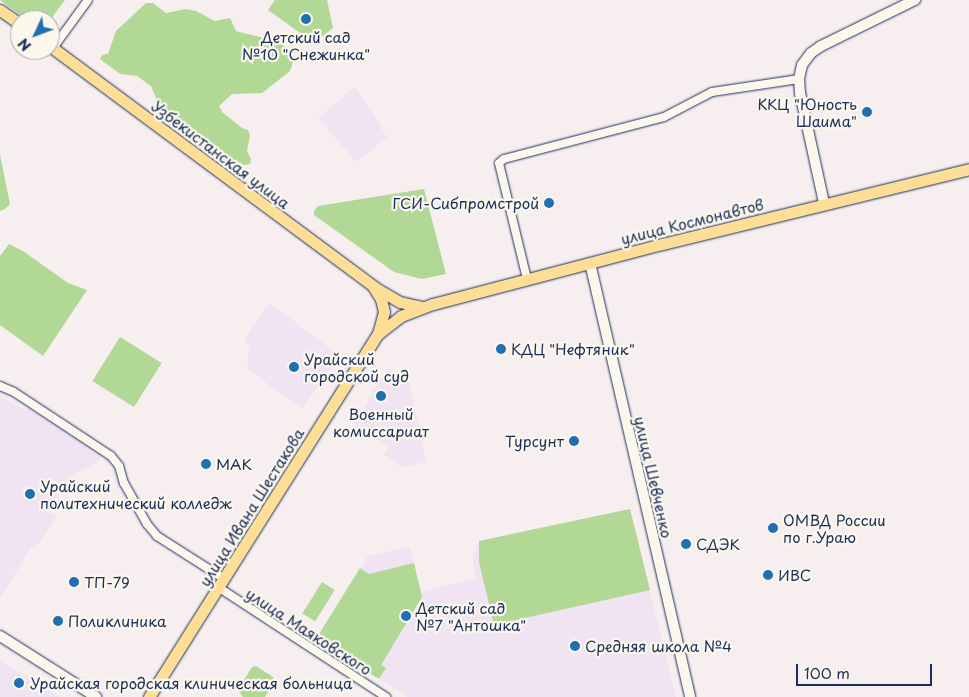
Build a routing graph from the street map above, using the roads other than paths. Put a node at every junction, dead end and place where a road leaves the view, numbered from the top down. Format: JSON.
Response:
{"nodes":[{"id":1,"x":88,"y":0,"type":"edge"},
{"id":2,"x":915,"y":0,"type":"edge"},
{"id":3,"x":60,"y":36,"type":"edge"},
{"id":4,"x":60,"y":54,"type":"edge"},
{"id":5,"x":799,"y":78,"type":"junction"},
{"id":6,"x":969,"y":169,"type":"edge"},
{"id":7,"x":824,"y":204,"type":"junction"},
{"id":8,"x":590,"y":263,"type":"junction"},
{"id":9,"x":527,"y":279,"type":"junction"},
{"id":10,"x":373,"y":286,"type":"junction"},
{"id":11,"x":424,"y":307,"type":"junction"},
{"id":12,"x":378,"y":334,"type":"junction"},
{"id":13,"x":0,"y":386,"type":"edge"},
{"id":14,"x":220,"y":583,"type":"junction"},
{"id":15,"x":0,"y":636,"type":"edge"},
{"id":16,"x":96,"y":697,"type":"edge"},
{"id":17,"x":149,"y":697,"type":"edge"},
{"id":18,"x":386,"y":697,"type":"edge"},
{"id":19,"x":690,"y":697,"type":"edge"}],
"edges":[{"from":1,"to":3,"type":"street"},
{"from":2,"to":5,"type":"main road"},
{"from":4,"to":10,"type":"main road","name":"Узбекистанская улица"},
{"from":5,"to":7,"type":"main road"},
{"from":5,"to":9,"type":"street"},
{"from":6,"to":7,"type":"main road","name":"улица Космонавтов"},
{"from":7,"to":8,"type":"main road","name":"улица Космонавтов"},
{"from":8,"to":9,"type":"main road","name":"улица Космонавтов"},
{"from":8,"to":19,"type":"main road","name":"улица Шевченко"},
{"from":9,"to":11,"type":"main road","name":"улица Космонавтов"},
{"from":10,"to":11,"type":"main road","name":"Узбекистанская улица"},
{"from":10,"to":12,"type":"main road"},
{"from":11,"to":12,"type":"main road","name":"улица Космонавтов"},
{"from":12,"to":14,"type":"main road","name":"улица Ивана Шестакова"},
{"from":13,"to":14,"type":"street","name":"улица Маяковского"},
{"from":14,"to":17,"type":"main road","name":"улица Ивана Шестакова"},
{"from":14,"to":18,"type":"street","name":"улица Маяковского"},
{"from":15,"to":16,"type":"main road"}]}
